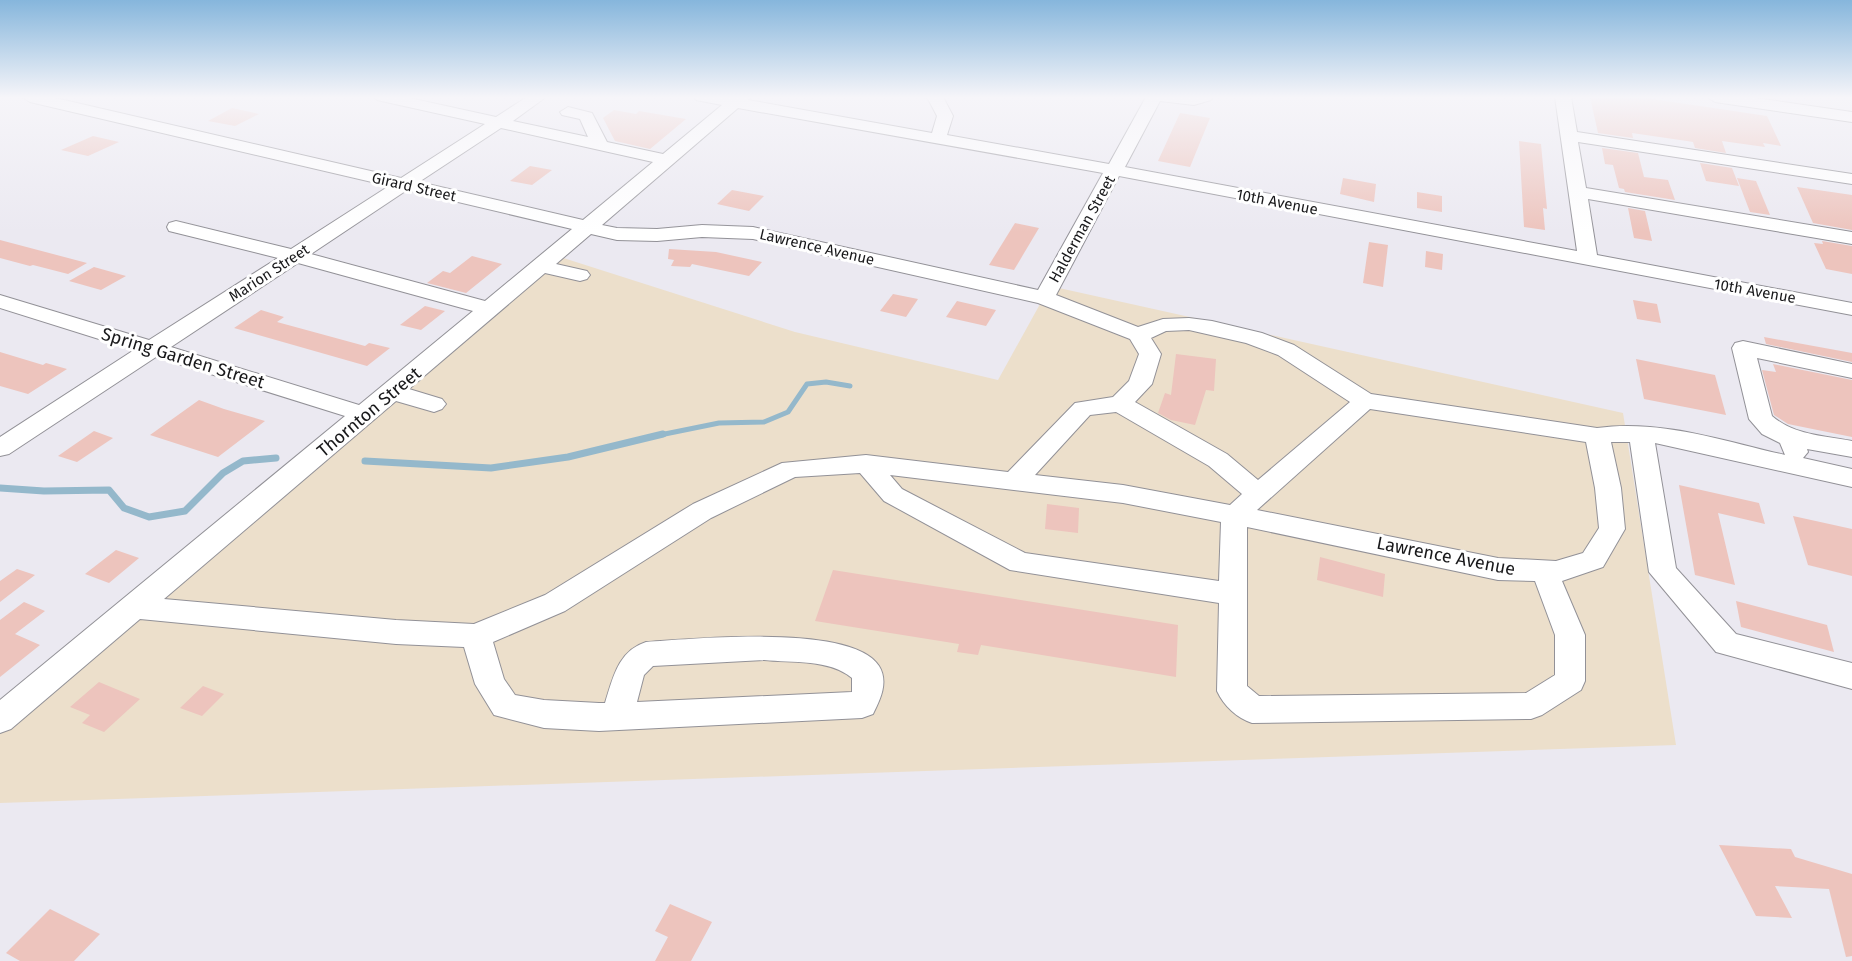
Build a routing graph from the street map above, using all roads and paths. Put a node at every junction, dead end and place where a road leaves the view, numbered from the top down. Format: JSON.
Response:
{"nodes":[{"id":1,"x":223,"y":142,"type":"edge"},
{"id":2,"x":469,"y":142,"type":"edge"},
{"id":3,"x":586,"y":142,"type":"edge"},
{"id":4,"x":598,"y":142,"type":"edge"},
{"id":5,"x":689,"y":142,"type":"edge"},
{"id":6,"x":954,"y":142,"type":"edge"},
{"id":7,"x":1129,"y":142,"type":"edge"},
{"id":8,"x":1571,"y":142,"type":"edge"},
{"id":9,"x":1608,"y":142,"type":"edge"},
{"id":10,"x":600,"y":145,"type":"junction"},
{"id":11,"x":667,"y":160,"type":"junction"},
{"id":12,"x":1114,"y":170,"type":"junction"},
{"id":13,"x":1852,"y":179,"type":"edge"},
{"id":14,"x":404,"y":184,"type":"junction"},
{"id":15,"x":1578,"y":192,"type":"junction"},
{"id":16,"x":176,"y":227,"type":"dead end"},
{"id":17,"x":587,"y":228,"type":"junction"},
{"id":18,"x":1852,"y":238,"type":"edge"},
{"id":19,"x":296,"y":256,"type":"junction"},
{"id":20,"x":1588,"y":261,"type":"junction"},
{"id":21,"x":541,"y":266,"type":"junction"},
{"id":22,"x":580,"y":275,"type":"dead end"},
{"id":23,"x":1044,"y":298,"type":"junction"},
{"id":24,"x":0,"y":301,"type":"edge"},
{"id":25,"x":491,"y":309,"type":"junction"},
{"id":26,"x":1852,"y":309,"type":"edge"},
{"id":27,"x":1138,"y":335,"type":"junction"},
{"id":28,"x":152,"y":348,"type":"junction"},
{"id":29,"x":1852,"y":370,"type":"edge"},
{"id":30,"x":392,"y":392,"type":"junction"},
{"id":31,"x":1365,"y":401,"type":"junction"},
{"id":32,"x":434,"y":404,"type":"dead end"},
{"id":33,"x":1120,"y":404,"type":"junction"},
{"id":34,"x":366,"y":415,"type":"junction"},
{"id":35,"x":1641,"y":433,"type":"junction"},
{"id":36,"x":1597,"y":436,"type":"junction"},
{"id":37,"x":1790,"y":438,"type":"junction"},
{"id":38,"x":0,"y":448,"type":"edge"},
{"id":39,"x":1852,"y":449,"type":"edge"},
{"id":40,"x":866,"y":464,"type":"junction"},
{"id":41,"x":1802,"y":467,"type":"junction"},
{"id":42,"x":1852,"y":478,"type":"edge"},
{"id":43,"x":1014,"y":481,"type":"junction"},
{"id":44,"x":1258,"y":494,"type":"junction"},
{"id":45,"x":1234,"y":516,"type":"junction"},
{"id":46,"x":1545,"y":572,"type":"junction"},
{"id":47,"x":1233,"y":594,"type":"junction"},
{"id":48,"x":134,"y":607,"type":"junction"},
{"id":49,"x":476,"y":636,"type":"junction"},
{"id":50,"x":1852,"y":676,"type":"edge"},
{"id":51,"x":617,"y":716,"type":"junction"},
{"id":52,"x":0,"y":719,"type":"edge"}],
"edges":[{"from":1,"to":14,"type":"street","name":"Girard Street"},
{"from":2,"to":14,"type":"street","name":"Marion Street"},
{"from":3,"to":10,"type":"street"},
{"from":4,"to":10,"type":"street"},
{"from":5,"to":11,"type":"street","name":"Thornton Street"},
{"from":6,"to":12,"type":"street","name":"10th Avenue"},
{"from":7,"to":12,"type":"street","name":"Halderman Street"},
{"from":8,"to":15,"type":"street"},
{"from":9,"to":13,"type":"street"},
{"from":10,"to":11,"type":"street"},
{"from":11,"to":17,"type":"street","name":"Thornton Street"},
{"from":12,"to":20,"type":"street","name":"10th Avenue"},
{"from":12,"to":23,"type":"street","name":"Halderman Street"},
{"from":14,"to":17,"type":"street","name":"Girard Street"},
{"from":14,"to":19,"type":"street","name":"Marion Street"},
{"from":15,"to":18,"type":"street"},
{"from":15,"to":20,"type":"street"},
{"from":16,"to":19,"type":"street"},
{"from":17,"to":21,"type":"street","name":"Thornton Street"},
{"from":17,"to":23,"type":"street","name":"Lawrence Avenue"},
{"from":19,"to":25,"type":"street"},
{"from":19,"to":28,"type":"street","name":"Marion Street"},
{"from":20,"to":26,"type":"street","name":"10th Avenue"},
{"from":21,"to":22,"type":"street"},
{"from":21,"to":25,"type":"street","name":"Thornton Street"},
{"from":23,"to":27,"type":"street","name":"Lawrence Avenue"},
{"from":24,"to":28,"type":"street","name":"Spring Garden Street"},
{"from":25,"to":30,"type":"street","name":"Thornton Street"},
{"from":27,"to":31,"type":"street"},
{"from":27,"to":33,"type":"street"},
{"from":28,"to":34,"type":"street","name":"Spring Garden Street"},
{"from":28,"to":38,"type":"street","name":"Marion Street"},
{"from":29,"to":37,"type":"street"},
{"from":30,"to":32,"type":"street"},
{"from":30,"to":34,"type":"street","name":"Thornton Street"},
{"from":31,"to":36,"type":"street"},
{"from":31,"to":44,"type":"street"},
{"from":33,"to":43,"type":"street"},
{"from":33,"to":44,"type":"street"},
{"from":34,"to":48,"type":"street","name":"Thornton Street"},
{"from":35,"to":36,"type":"street"},
{"from":35,"to":41,"type":"street"},
{"from":35,"to":50,"type":"street"},
{"from":36,"to":46,"type":"street","name":"Lawrence Avenue"},
{"from":37,"to":39,"type":"street"},
{"from":37,"to":41,"type":"street"},
{"from":40,"to":43,"type":"street","name":"Lawrence Avenue"},
{"from":40,"to":47,"type":"street"},
{"from":40,"to":49,"type":"street","name":"Lawrence Avenue"},
{"from":41,"to":42,"type":"street"},
{"from":43,"to":45,"type":"street","name":"Lawrence Avenue"},
{"from":44,"to":45,"type":"street"},
{"from":45,"to":46,"type":"street","name":"Lawrence Avenue"},
{"from":45,"to":47,"type":"street"},
{"from":46,"to":47,"type":"street"},
{"from":48,"to":49,"type":"street"},
{"from":48,"to":52,"type":"street","name":"Thornton Street"},
{"from":49,"to":51,"type":"street"},
{"from":51,"to":51,"type":"street"}]}
